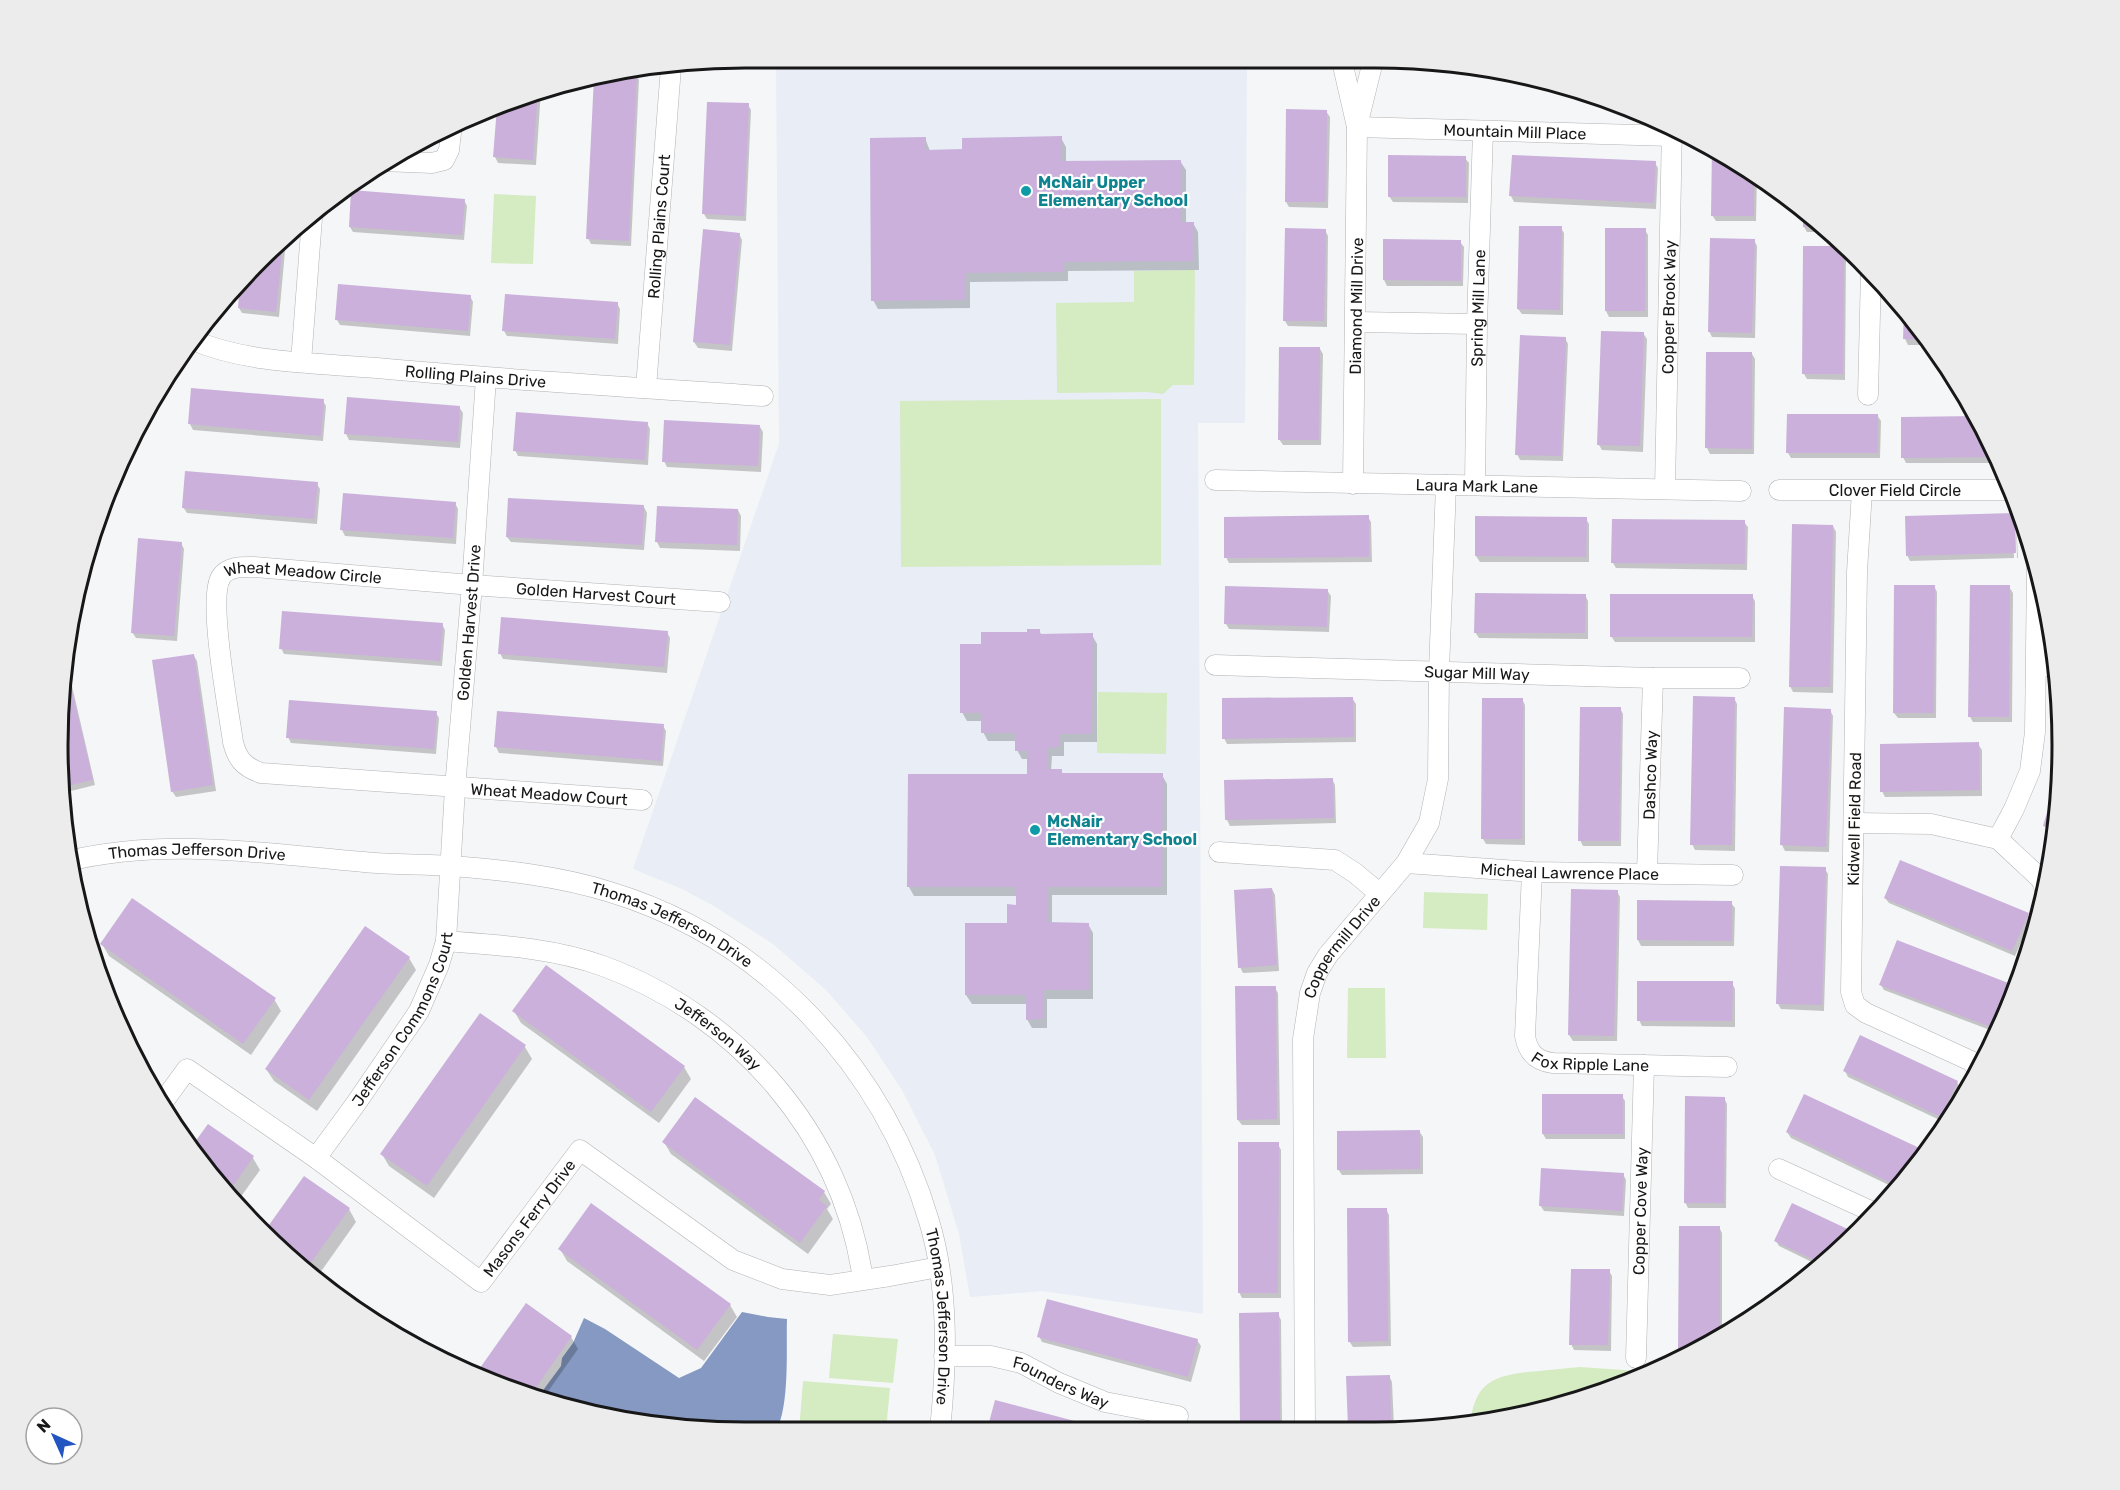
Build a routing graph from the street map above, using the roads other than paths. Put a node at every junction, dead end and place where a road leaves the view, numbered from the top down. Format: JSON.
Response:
{"nodes":[{"id":1,"x":1344,"y":68,"type":"edge"},
{"id":2,"x":1371,"y":68,"type":"edge"},
{"id":3,"x":671,"y":72,"type":"edge"},
{"id":4,"x":1357,"y":127,"type":"junction"},
{"id":5,"x":1483,"y":131,"type":"junction"},
{"id":6,"x":1661,"y":131,"type":"edge"},
{"id":7,"x":451,"y":134,"type":"edge"},
{"id":8,"x":1672,"y":136,"type":"edge"},
{"id":9,"x":401,"y":161,"type":"edge"},
{"id":10,"x":311,"y":225,"type":"edge"},
{"id":11,"x":1871,"y":284,"type":"edge"},
{"id":12,"x":1356,"y":322,"type":"junction"},
{"id":13,"x":1477,"y":324,"type":"junction"},
{"id":14,"x":201,"y":343,"type":"edge"},
{"id":15,"x":301,"y":362,"type":"junction"},
{"id":16,"x":486,"y":378,"type":"junction"},
{"id":17,"x":646,"y":388,"type":"junction"},
{"id":18,"x":1868,"y":395,"type":"dead end"},
{"id":19,"x":763,"y":396,"type":"dead end"},
{"id":20,"x":1215,"y":480,"type":"dead end"},
{"id":21,"x":1353,"y":484,"type":"junction"},
{"id":22,"x":1446,"y":485,"type":"junction"},
{"id":23,"x":1475,"y":485,"type":"junction"},
{"id":24,"x":1665,"y":489,"type":"junction"},
{"id":25,"x":1779,"y":490,"type":"dead end"},
{"id":26,"x":2003,"y":490,"type":"edge"},
{"id":27,"x":1741,"y":491,"type":"dead end"},
{"id":28,"x":1862,"y":491,"type":"junction"},
{"id":29,"x":472,"y":585,"type":"junction"},
{"id":30,"x":720,"y":602,"type":"dead end"},
{"id":31,"x":2037,"y":604,"type":"edge"},
{"id":32,"x":1215,"y":665,"type":"dead end"},
{"id":33,"x":2037,"y":666,"type":"junction"},
{"id":34,"x":2048,"y":666,"type":"edge"},
{"id":35,"x":1440,"y":671,"type":"junction"},
{"id":36,"x":1653,"y":678,"type":"junction"},
{"id":37,"x":1740,"y":678,"type":"dead end"},
{"id":38,"x":455,"y":788,"type":"junction"},
{"id":39,"x":642,"y":800,"type":"dead end"},
{"id":40,"x":1854,"y":823,"type":"junction"},
{"id":41,"x":1998,"y":840,"type":"junction"},
{"id":42,"x":1219,"y":852,"type":"dead end"},
{"id":43,"x":78,"y":859,"type":"edge"},
{"id":44,"x":1406,"y":863,"type":"junction"},
{"id":45,"x":450,"y":866,"type":"junction"},
{"id":46,"x":1532,"y":872,"type":"junction"},
{"id":47,"x":1647,"y":873,"type":"junction"},
{"id":48,"x":1733,"y":875,"type":"dead end"},
{"id":49,"x":2039,"y":877,"type":"edge"},
{"id":50,"x":1379,"y":893,"type":"junction"},
{"id":51,"x":446,"y":940,"type":"junction"},
{"id":52,"x":1973,"y":1063,"type":"edge"},
{"id":53,"x":1644,"y":1065,"type":"junction"},
{"id":54,"x":1727,"y":1067,"type":"dead end"},
{"id":55,"x":167,"y":1097,"type":"edge"},
{"id":56,"x":316,"y":1158,"type":"junction"},
{"id":57,"x":1779,"y":1169,"type":"dead end"},
{"id":58,"x":1868,"y":1210,"type":"edge"},
{"id":59,"x":939,"y":1267,"type":"junction"},
{"id":60,"x":863,"y":1279,"type":"junction"},
{"id":61,"x":944,"y":1356,"type":"junction"},
{"id":62,"x":1636,"y":1358,"type":"dead end"},
{"id":63,"x":1178,"y":1416,"type":"dead end"},
{"id":64,"x":941,"y":1422,"type":"edge"},
{"id":65,"x":1305,"y":1422,"type":"edge"}],
"edges":[{"from":1,"to":4,"type":"street","name":"Diamond Mill Drive"},
{"from":2,"to":4,"type":"street","name":"Diamond Mill Drive"},
{"from":3,"to":17,"type":"street","name":"Rolling Plains Court"},
{"from":4,"to":5,"type":"street","name":"Mountain Mill Place"},
{"from":4,"to":12,"type":"street","name":"Diamond Mill Drive"},
{"from":5,"to":6,"type":"street","name":"Mountain Mill Place"},
{"from":5,"to":13,"type":"street","name":"Spring Mill Lane"},
{"from":7,"to":9,"type":"street"},
{"from":8,"to":24,"type":"street","name":"Copper Brook Way"},
{"from":10,"to":15,"type":"street"},
{"from":11,"to":18,"type":"street"},
{"from":12,"to":13,"type":"street"},
{"from":12,"to":21,"type":"street","name":"Diamond Mill Drive"},
{"from":13,"to":23,"type":"street","name":"Spring Mill Lane"},
{"from":14,"to":15,"type":"street","name":"Rolling Plains Drive"},
{"from":15,"to":16,"type":"street","name":"Rolling Plains Drive"},
{"from":16,"to":17,"type":"street","name":"Rolling Plains Drive"},
{"from":16,"to":29,"type":"street","name":"Golden Harvest Drive"},
{"from":17,"to":19,"type":"street","name":"Rolling Plains Drive"},
{"from":20,"to":21,"type":"street","name":"Laura Mark Lane"},
{"from":21,"to":22,"type":"street","name":"Laura Mark Lane"},
{"from":22,"to":23,"type":"street","name":"Laura Mark Lane"},
{"from":22,"to":35,"type":"street","name":"Coppermill Drive"},
{"from":23,"to":24,"type":"street","name":"Laura Mark Lane"},
{"from":24,"to":27,"type":"street","name":"Laura Mark Lane"},
{"from":25,"to":28,"type":"street","name":"Clover Field Circle"},
{"from":26,"to":28,"type":"street","name":"Clover Field Circle"},
{"from":28,"to":40,"type":"street","name":"Kidwell Field Road"},
{"from":29,"to":30,"type":"street","name":"Golden Harvest Court"},
{"from":29,"to":38,"type":"street","name":"Golden Harvest Drive"},
{"from":29,"to":38,"type":"street","name":"Wheat Meadow Circle"},
{"from":31,"to":33,"type":"street"},
{"from":32,"to":35,"type":"street","name":"Sugar Mill Way"},
{"from":33,"to":34,"type":"street"},
{"from":33,"to":41,"type":"street"},
{"from":35,"to":36,"type":"street","name":"Sugar Mill Way"},
{"from":35,"to":44,"type":"street","name":"Coppermill Drive"},
{"from":36,"to":37,"type":"street","name":"Sugar Mill Way"},
{"from":36,"to":47,"type":"street","name":"Dashco Way"},
{"from":38,"to":39,"type":"street","name":"Wheat Meadow Court"},
{"from":38,"to":45,"type":"street","name":"Golden Harvest Drive"},
{"from":40,"to":41,"type":"street"},
{"from":40,"to":52,"type":"street","name":"Kidwell Field Road"},
{"from":41,"to":49,"type":"street"},
{"from":42,"to":50,"type":"street"},
{"from":43,"to":45,"type":"street","name":"Thomas Jefferson Drive"},
{"from":44,"to":46,"type":"street","name":"Micheal Lawrence Place"},
{"from":44,"to":50,"type":"street","name":"Coppermill Drive"},
{"from":45,"to":51,"type":"street","name":"Jefferson Commons Court"},
{"from":45,"to":59,"type":"street","name":"Thomas Jefferson Drive"},
{"from":46,"to":47,"type":"street","name":"Micheal Lawrence Place"},
{"from":46,"to":53,"type":"street","name":"Fox Ripple Lane"},
{"from":47,"to":48,"type":"street","name":"Micheal Lawrence Place"},
{"from":50,"to":65,"type":"street","name":"Coppermill Drive"},
{"from":51,"to":56,"type":"street","name":"Jefferson Commons Court"},
{"from":51,"to":60,"type":"street","name":"Jefferson Way"},
{"from":53,"to":54,"type":"street","name":"Fox Ripple Lane"},
{"from":53,"to":62,"type":"street","name":"Copper Cove Way"},
{"from":55,"to":56,"type":"street","name":"Masons Ferry Drive"},
{"from":56,"to":60,"type":"street","name":"Masons Ferry Drive"},
{"from":57,"to":58,"type":"street"},
{"from":59,"to":60,"type":"street","name":"Masons Ferry Drive"},
{"from":59,"to":61,"type":"street","name":"Thomas Jefferson Drive"},
{"from":61,"to":63,"type":"street","name":"Founders Way"},
{"from":61,"to":64,"type":"street","name":"Thomas Jefferson Drive"}]}
